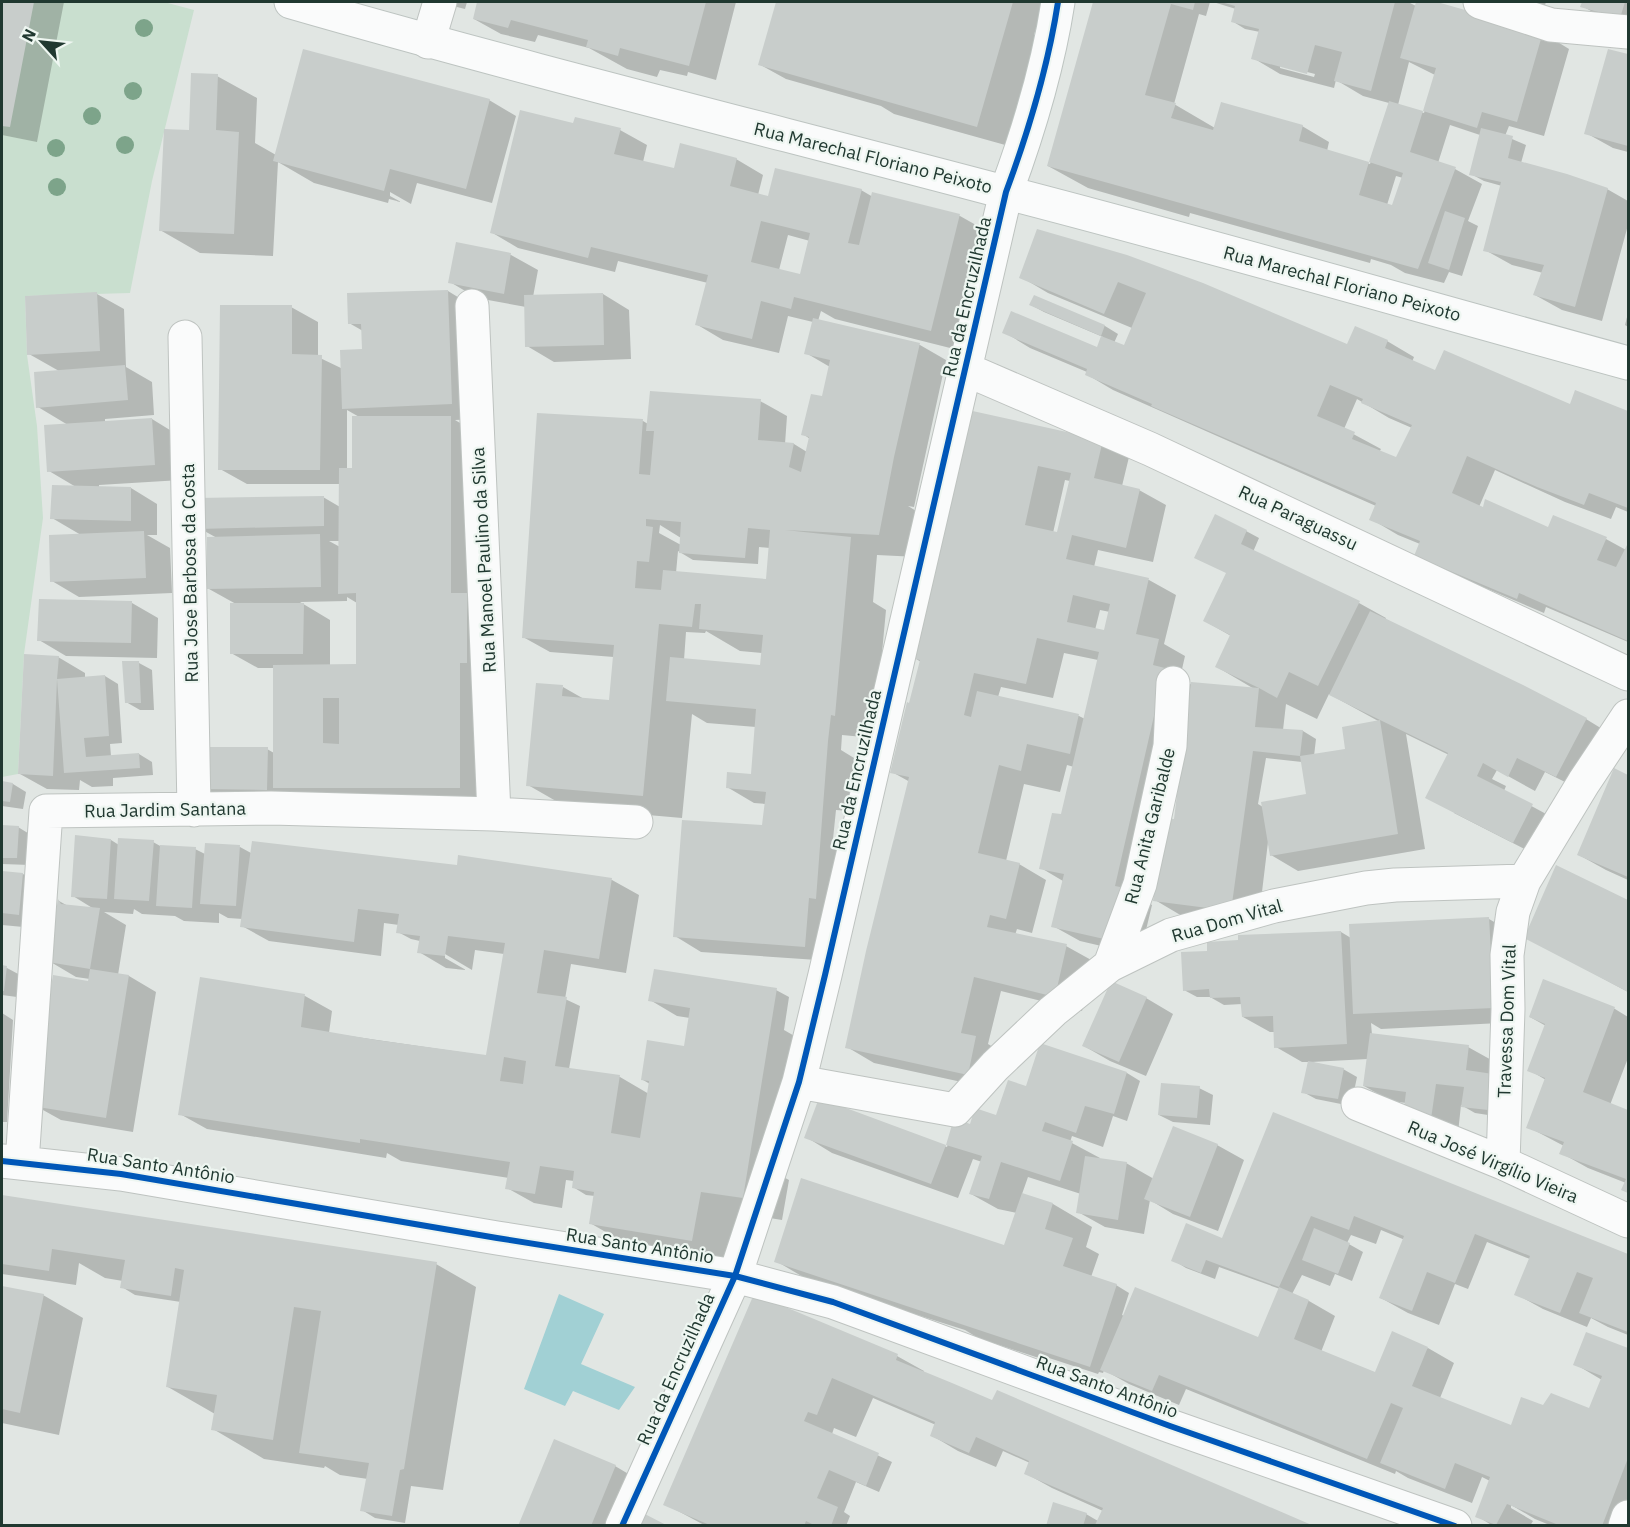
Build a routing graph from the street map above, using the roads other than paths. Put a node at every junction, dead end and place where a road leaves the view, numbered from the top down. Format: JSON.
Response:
{"nodes":[{"id":1,"x":291,"y":2,"type":"edge"},
{"id":2,"x":441,"y":2,"type":"edge"},
{"id":3,"x":1058,"y":2,"type":"edge"},
{"id":4,"x":1480,"y":2,"type":"edge"},
{"id":5,"x":1554,"y":13,"type":"edge"},
{"id":6,"x":1629,"y":33,"type":"edge"},
{"id":7,"x":429,"y":42,"type":"junction"},
{"id":8,"x":1006,"y":192,"type":"junction"},
{"id":9,"x":472,"y":306,"type":"dead end"},
{"id":10,"x":185,"y":337,"type":"dead end"},
{"id":11,"x":1629,"y":363,"type":"edge"},
{"id":12,"x":965,"y":369,"type":"junction"},
{"id":13,"x":1629,"y":674,"type":"edge"},
{"id":14,"x":1173,"y":683,"type":"dead end"},
{"id":15,"x":1629,"y":716,"type":"edge"},
{"id":16,"x":194,"y":810,"type":"junction"},
{"id":17,"x":494,"y":814,"type":"junction"},
{"id":18,"x":636,"y":822,"type":"dead end"},
{"id":19,"x":1524,"y":881,"type":"junction"},
{"id":20,"x":1110,"y":965,"type":"junction"},
{"id":21,"x":799,"y":1082,"type":"junction"},
{"id":22,"x":1358,"y":1104,"type":"dead end"},
{"id":23,"x":12,"y":1162,"type":"edge"},
{"id":24,"x":1503,"y":1163,"type":"junction"},
{"id":25,"x":1629,"y":1221,"type":"edge"},
{"id":26,"x":735,"y":1276,"type":"junction"},
{"id":27,"x":1629,"y":1517,"type":"edge"},
{"id":28,"x":622,"y":1526,"type":"edge"},
{"id":29,"x":1455,"y":1526,"type":"edge"},
{"id":30,"x":1625,"y":1526,"type":"edge"}],
"edges":[{"from":1,"to":7,"type":"street","name":"Rua Marechal Floriano Peixoto"},
{"from":2,"to":7,"type":"street"},
{"from":3,"to":8,"type":"street","name":"Rua da Encruzilhada"},
{"from":4,"to":5,"type":"street"},
{"from":5,"to":6,"type":"street"},
{"from":7,"to":8,"type":"street","name":"Rua Marechal Floriano Peixoto"},
{"from":8,"to":11,"type":"street","name":"Rua Marechal Floriano Peixoto"},
{"from":8,"to":12,"type":"street","name":"Rua da Encruzilhada"},
{"from":9,"to":17,"type":"street","name":"Rua Manoel Paulino da Silva"},
{"from":10,"to":16,"type":"street","name":"Rua Jose Barbosa da Costa"},
{"from":12,"to":13,"type":"street","name":"Rua Paraguassu"},
{"from":12,"to":21,"type":"street","name":"Rua da Encruzilhada"},
{"from":14,"to":20,"type":"street","name":"Rua Anita Garibalde"},
{"from":15,"to":19,"type":"street"},
{"from":16,"to":17,"type":"street","name":"Rua Jardim Santana"},
{"from":16,"to":23,"type":"street","name":"Rua Jardim Santana"},
{"from":17,"to":18,"type":"street","name":"Rua Jardim Santana"},
{"from":19,"to":20,"type":"street","name":"Rua Dom Vital"},
{"from":19,"to":24,"type":"street","name":"Travessa Dom Vital"},
{"from":20,"to":21,"type":"street","name":"Rua Dom Vital"},
{"from":21,"to":26,"type":"street","name":"Rua da Encruzilhada"},
{"from":22,"to":24,"type":"street","name":"Rua José Virgílio Vieira"},
{"from":23,"to":26,"type":"street","name":"Rua Santo Antônio"},
{"from":24,"to":25,"type":"street","name":"Rua José Virgílio Vieira"},
{"from":26,"to":28,"type":"street","name":"Rua da Encruzilhada"},
{"from":26,"to":29,"type":"street","name":"Rua Santo Antônio"},
{"from":27,"to":30,"type":"street"}]}
